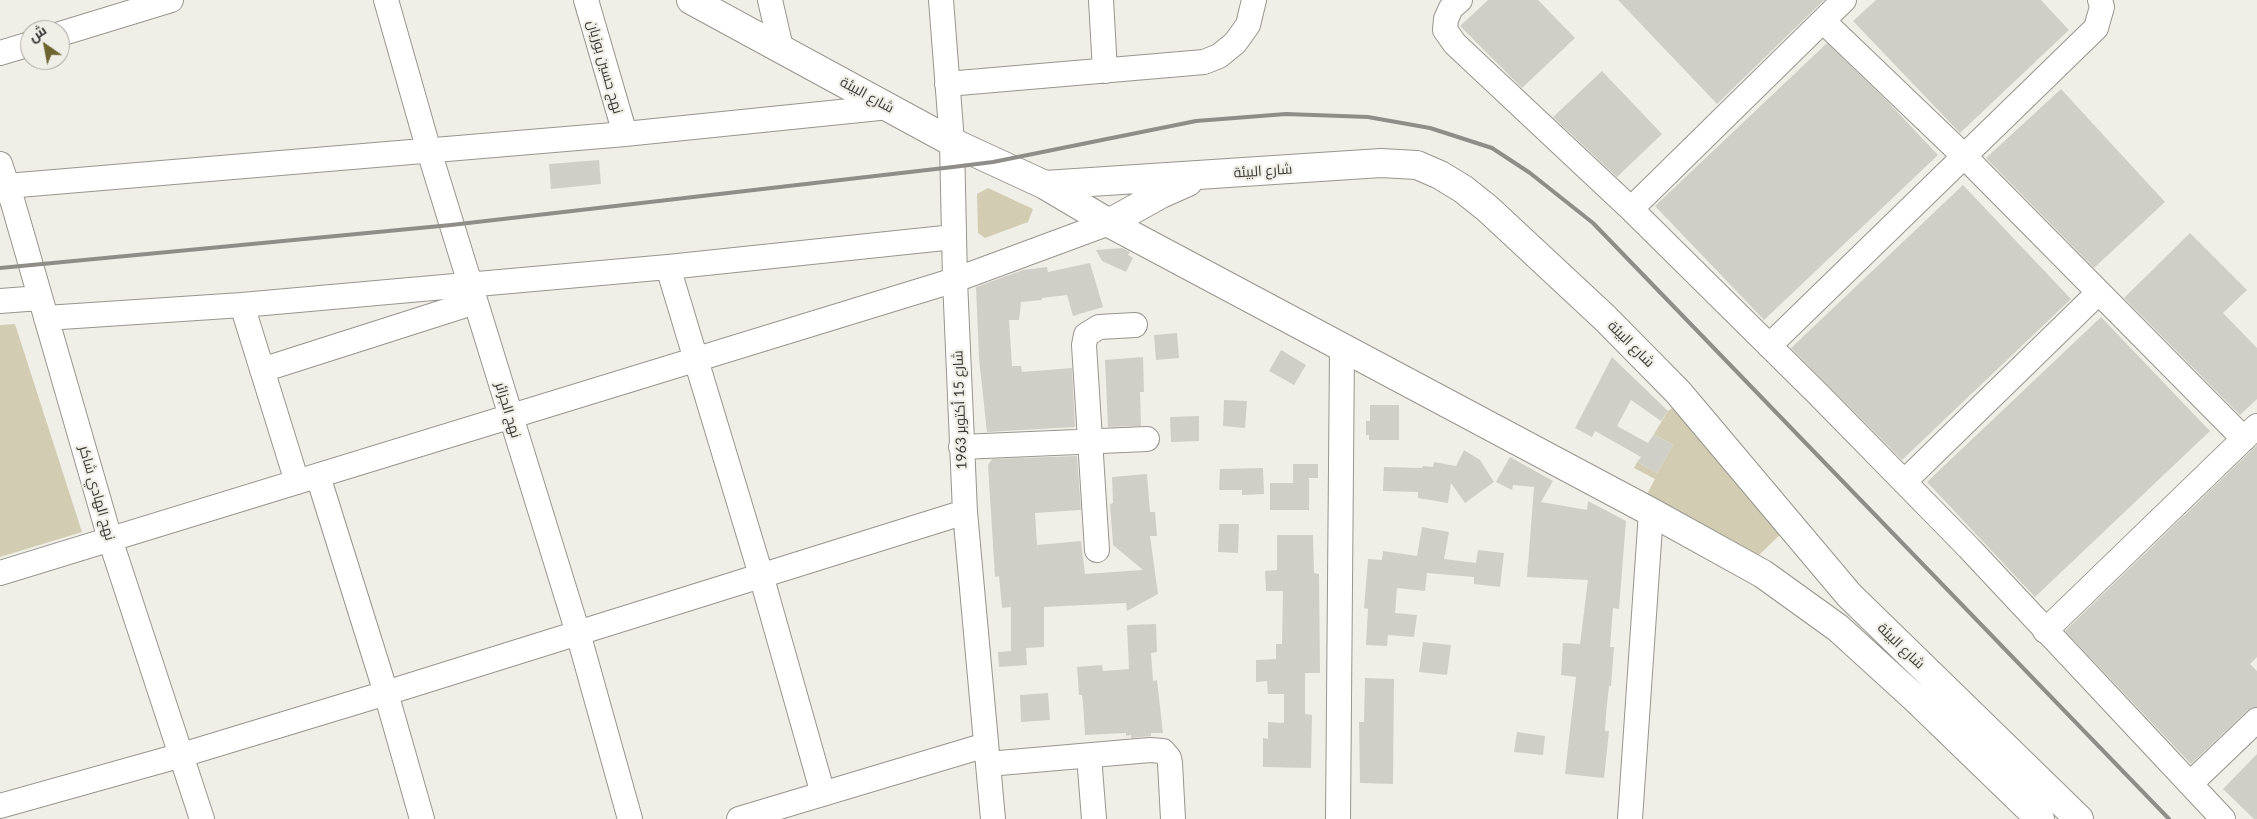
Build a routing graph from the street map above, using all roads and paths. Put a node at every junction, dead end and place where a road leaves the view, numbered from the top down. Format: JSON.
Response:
{"nodes":[{"id":1,"x":171,"y":0,"type":"edge"},
{"id":2,"x":386,"y":0,"type":"edge"},
{"id":3,"x":586,"y":0,"type":"edge"},
{"id":4,"x":691,"y":0,"type":"edge"},
{"id":5,"x":770,"y":0,"type":"edge"},
{"id":6,"x":941,"y":0,"type":"edge"},
{"id":7,"x":1101,"y":0,"type":"edge"},
{"id":8,"x":1254,"y":0,"type":"edge"},
{"id":9,"x":1460,"y":0,"type":"edge"},
{"id":10,"x":1844,"y":0,"type":"edge"},
{"id":11,"x":2100,"y":0,"type":"edge"},
{"id":12,"x":1823,"y":20,"type":"junction"},
{"id":13,"x":70,"y":31,"type":"edge"},
{"id":14,"x":20,"y":47,"type":"edge"},
{"id":15,"x":781,"y":48,"type":"junction"},
{"id":16,"x":0,"y":53,"type":"edge"},
{"id":17,"x":1105,"y":71,"type":"junction"},
{"id":18,"x":947,"y":84,"type":"junction"},
{"id":19,"x":889,"y":107,"type":"junction"},
{"id":20,"x":625,"y":134,"type":"junction"},
{"id":21,"x":952,"y":142,"type":"junction"},
{"id":22,"x":428,"y":151,"type":"junction"},
{"id":23,"x":1964,"y":156,"type":"junction"},
{"id":24,"x":0,"y":164,"type":"edge"},
{"id":25,"x":1206,"y":175,"type":"junction"},
{"id":26,"x":1045,"y":185,"type":"junction"},
{"id":27,"x":7,"y":198,"type":"edge"},
{"id":28,"x":1631,"y":209,"type":"junction"},
{"id":29,"x":1109,"y":223,"type":"junction"},
{"id":30,"x":954,"y":237,"type":"junction"},
{"id":31,"x":668,"y":267,"type":"junction"},
{"id":32,"x":955,"y":280,"type":"junction"},
{"id":33,"x":472,"y":293,"type":"junction"},
{"id":34,"x":2098,"y":293,"type":"junction"},
{"id":35,"x":0,"y":301,"type":"edge"},
{"id":36,"x":242,"y":304,"type":"junction"},
{"id":37,"x":43,"y":308,"type":"junction"},
{"id":38,"x":1135,"y":325,"type":"dead end"},
{"id":39,"x":1769,"y":346,"type":"junction"},
{"id":40,"x":1342,"y":348,"type":"junction"},
{"id":41,"x":697,"y":359,"type":"junction"},
{"id":42,"x":262,"y":370,"type":"junction"},
{"id":43,"x":510,"y":417,"type":"junction"},
{"id":44,"x":2250,"y":433,"type":"edge"},
{"id":45,"x":1147,"y":439,"type":"dead end"},
{"id":46,"x":1090,"y":442,"type":"junction"},
{"id":47,"x":962,"y":447,"type":"junction"},
{"id":48,"x":308,"y":479,"type":"junction"},
{"id":49,"x":1904,"y":482,"type":"junction"},
{"id":50,"x":965,"y":512,"type":"junction"},
{"id":51,"x":1651,"y":512,"type":"junction"},
{"id":52,"x":110,"y":539,"type":"junction"},
{"id":53,"x":1097,"y":550,"type":"dead end"},
{"id":54,"x":0,"y":573,"type":"edge"},
{"id":55,"x":761,"y":575,"type":"junction"},
{"id":56,"x":2045,"y":631,"type":"junction"},
{"id":57,"x":578,"y":633,"type":"junction"},
{"id":58,"x":1936,"y":680,"type":"junction"},
{"id":59,"x":386,"y":693,"type":"junction"},
{"id":60,"x":1917,"y":700,"type":"junction"},
{"id":61,"x":2257,"y":720,"type":"edge"},
{"id":62,"x":987,"y":754,"type":"junction"},
{"id":63,"x":182,"y":755,"type":"junction"},
{"id":64,"x":1089,"y":756,"type":"junction"},
{"id":65,"x":2190,"y":784,"type":"junction"},
{"id":66,"x":823,"y":794,"type":"junction"},
{"id":67,"x":0,"y":806,"type":"edge"},
{"id":68,"x":2069,"y":816,"type":"edge"},
{"id":69,"x":202,"y":819,"type":"edge"},
{"id":70,"x":422,"y":819,"type":"edge"},
{"id":71,"x":630,"y":819,"type":"edge"},
{"id":72,"x":739,"y":819,"type":"edge"},
{"id":73,"x":993,"y":819,"type":"edge"},
{"id":74,"x":1094,"y":819,"type":"edge"},
{"id":75,"x":1173,"y":819,"type":"edge"},
{"id":76,"x":1338,"y":819,"type":"edge"},
{"id":77,"x":1630,"y":819,"type":"edge"},
{"id":78,"x":2040,"y":819,"type":"edge"},
{"id":79,"x":2223,"y":819,"type":"edge"}],
"edges":[{"from":1,"to":13,"type":"street"},
{"from":2,"to":22,"type":"street","name":"نهج الجزائر"},
{"from":3,"to":20,"type":"street","name":"نهج حسين بوزيان"},
{"from":4,"to":15,"type":"main road","name":"شارع البيئة"},
{"from":5,"to":15,"type":"street"},
{"from":6,"to":18,"type":"street","name":"شارع 15 أكتوبر 1963"},
{"from":7,"to":17,"type":"street"},
{"from":8,"to":17,"type":"street"},
{"from":9,"to":28,"type":"street"},
{"from":10,"to":12,"type":"street"},
{"from":11,"to":23,"type":"street"},
{"from":12,"to":23,"type":"street"},
{"from":12,"to":28,"type":"street"},
{"from":14,"to":16,"type":"street"},
{"from":15,"to":19,"type":"main road","name":"شارع البيئة"},
{"from":17,"to":18,"type":"street"},
{"from":18,"to":21,"type":"street","name":"شارع 15 أكتوبر 1963"},
{"from":19,"to":20,"type":"street"},
{"from":19,"to":21,"type":"main road","name":"شارع البيئة"},
{"from":20,"to":22,"type":"street"},
{"from":21,"to":26,"type":"main road","name":"شارع البيئة"},
{"from":21,"to":30,"type":"street","name":"شارع 15 أكتوبر 1963"},
{"from":22,"to":27,"type":"street"},
{"from":22,"to":33,"type":"street","name":"نهج الجزائر"},
{"from":23,"to":34,"type":"street"},
{"from":23,"to":39,"type":"street"},
{"from":24,"to":27,"type":"street","name":"نهج الهادي شاكر"},
{"from":25,"to":26,"type":"main road","name":"شارع البيئة"},
{"from":25,"to":29,"type":"main road"},
{"from":25,"to":58,"type":"main road","name":"شارع البيئة"},
{"from":26,"to":29,"type":"main road","name":"شارع البيئة"},
{"from":27,"to":37,"type":"street","name":"نهج الهادي شاكر"},
{"from":28,"to":39,"type":"street"},
{"from":29,"to":32,"type":"street"},
{"from":29,"to":40,"type":"main road","name":"شارع البيئة"},
{"from":30,"to":31,"type":"street"},
{"from":30,"to":32,"type":"street","name":"شارع 15 أكتوبر 1963"},
{"from":31,"to":33,"type":"street"},
{"from":31,"to":41,"type":"street"},
{"from":32,"to":41,"type":"street"},
{"from":32,"to":47,"type":"street","name":"شارع 15 أكتوبر 1963"},
{"from":33,"to":36,"type":"street"},
{"from":33,"to":42,"type":"street"},
{"from":33,"to":43,"type":"street","name":"نهج الجزائر"},
{"from":34,"to":44,"type":"street"},
{"from":34,"to":49,"type":"street"},
{"from":35,"to":37,"type":"street"},
{"from":36,"to":37,"type":"street"},
{"from":36,"to":42,"type":"street"},
{"from":37,"to":52,"type":"street","name":"نهج الهادي شاكر"},
{"from":38,"to":46,"type":"street"},
{"from":39,"to":49,"type":"street"},
{"from":40,"to":51,"type":"main road","name":"شارع البيئة"},
{"from":40,"to":76,"type":"street"},
{"from":41,"to":43,"type":"street"},
{"from":41,"to":55,"type":"street"},
{"from":42,"to":48,"type":"street"},
{"from":43,"to":48,"type":"street"},
{"from":43,"to":57,"type":"street","name":"نهج الجزائر"},
{"from":44,"to":56,"type":"street"},
{"from":45,"to":46,"type":"street"},
{"from":46,"to":47,"type":"street"},
{"from":46,"to":53,"type":"street"},
{"from":47,"to":50,"type":"street","name":"شارع 15 أكتوبر 1963"},
{"from":48,"to":52,"type":"street"},
{"from":48,"to":59,"type":"street"},
{"from":49,"to":56,"type":"street"},
{"from":50,"to":55,"type":"street"},
{"from":50,"to":62,"type":"street","name":"شارع 15 أكتوبر 1963"},
{"from":51,"to":60,"type":"main road","name":"شارع البيئة"},
{"from":51,"to":77,"type":"street"},
{"from":52,"to":54,"type":"street"},
{"from":52,"to":63,"type":"street","name":"نهج الهادي شاكر"},
{"from":55,"to":57,"type":"street"},
{"from":55,"to":66,"type":"street"},
{"from":56,"to":65,"type":"street"},
{"from":57,"to":59,"type":"street"},
{"from":57,"to":71,"type":"street","name":"نهج الجزائر"},
{"from":58,"to":60,"type":"main road"},
{"from":58,"to":68,"type":"main road","name":"شارع البيئة"},
{"from":59,"to":63,"type":"street"},
{"from":59,"to":70,"type":"street"},
{"from":60,"to":78,"type":"main road","name":"شارع البيئة"},
{"from":61,"to":65,"type":"street"},
{"from":62,"to":64,"type":"street"},
{"from":62,"to":66,"type":"street"},
{"from":62,"to":73,"type":"street","name":"شارع 15 أكتوبر 1963"},
{"from":63,"to":67,"type":"street"},
{"from":63,"to":69,"type":"street","name":"نهج الهادي شاكر"},
{"from":64,"to":74,"type":"street"},
{"from":64,"to":75,"type":"street"},
{"from":65,"to":79,"type":"street"},
{"from":66,"to":72,"type":"street"}]}
